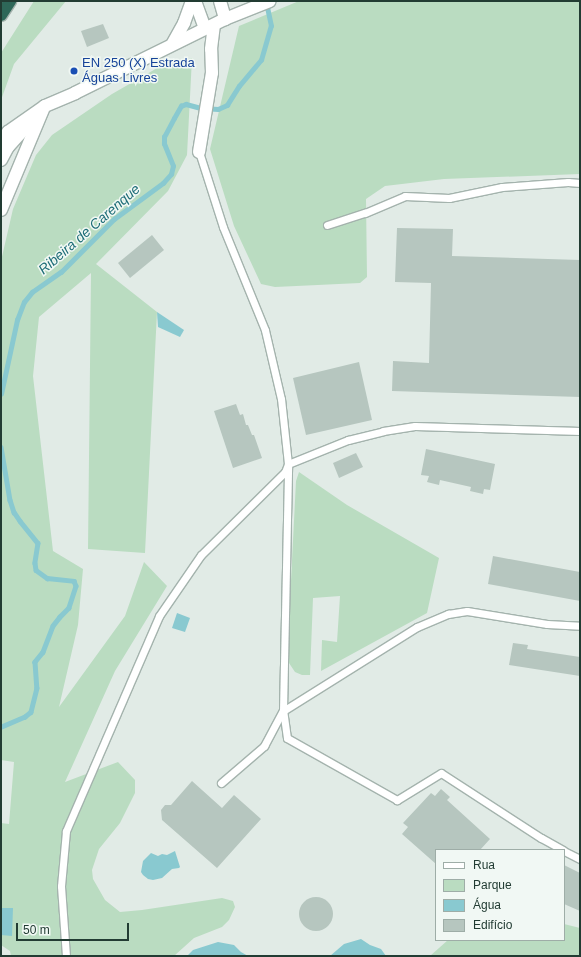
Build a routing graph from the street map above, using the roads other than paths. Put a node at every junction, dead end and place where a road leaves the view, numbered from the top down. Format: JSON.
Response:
{"nodes":[{"id":1,"x":10,"y":1,"type":"edge"},
{"id":2,"x":192,"y":1,"type":"edge"},
{"id":3,"x":195,"y":1,"type":"edge"},
{"id":4,"x":220,"y":1,"type":"edge"},
{"id":5,"x":270,"y":1,"type":"edge"},
{"id":6,"x":1,"y":15,"type":"edge"},
{"id":7,"x":214,"y":24,"type":"junction"},
{"id":8,"x":173,"y":43,"type":"junction"},
{"id":9,"x":45,"y":106,"type":"junction"},
{"id":10,"x":1,"y":144,"type":"edge"},
{"id":11,"x":199,"y":152,"type":"joint"},
{"id":12,"x":1,"y":160,"type":"edge"},
{"id":13,"x":580,"y":183,"type":"edge"},
{"id":14,"x":1,"y":210,"type":"edge"},
{"id":15,"x":327,"y":225,"type":"dead end"},
{"id":16,"x":580,"y":431,"type":"edge"},
{"id":17,"x":288,"y":464,"type":"junction"},
{"id":18,"x":580,"y":626,"type":"edge"},
{"id":19,"x":283,"y":711,"type":"junction"},
{"id":20,"x":220,"y":784,"type":"dead end"},
{"id":21,"x":562,"y":849,"type":"edge"},
{"id":22,"x":565,"y":851,"type":"edge"},
{"id":23,"x":580,"y":859,"type":"edge"},
{"id":24,"x":66,"y":956,"type":"edge"}],
"edges":[{"from":1,"to":6,"type":"highway"},
{"from":2,"to":8,"type":"main road"},
{"from":3,"to":7,"type":"main road"},
{"from":4,"to":7,"type":"main road"},
{"from":5,"to":7,"type":"main road"},
{"from":7,"to":8,"type":"main road"},
{"from":7,"to":11,"type":"main road"},
{"from":8,"to":9,"type":"main road"},
{"from":9,"to":10,"type":"main road"},
{"from":9,"to":12,"type":"main road"},
{"from":9,"to":14,"type":"main road"},
{"from":11,"to":17,"type":"lane"},
{"from":13,"to":15,"type":"lane"},
{"from":16,"to":17,"type":"lane"},
{"from":17,"to":19,"type":"lane"},
{"from":17,"to":24,"type":"lane"},
{"from":18,"to":19,"type":"lane"},
{"from":19,"to":20,"type":"lane"},
{"from":19,"to":21,"type":"lane"},
{"from":22,"to":23,"type":"lane"}]}
